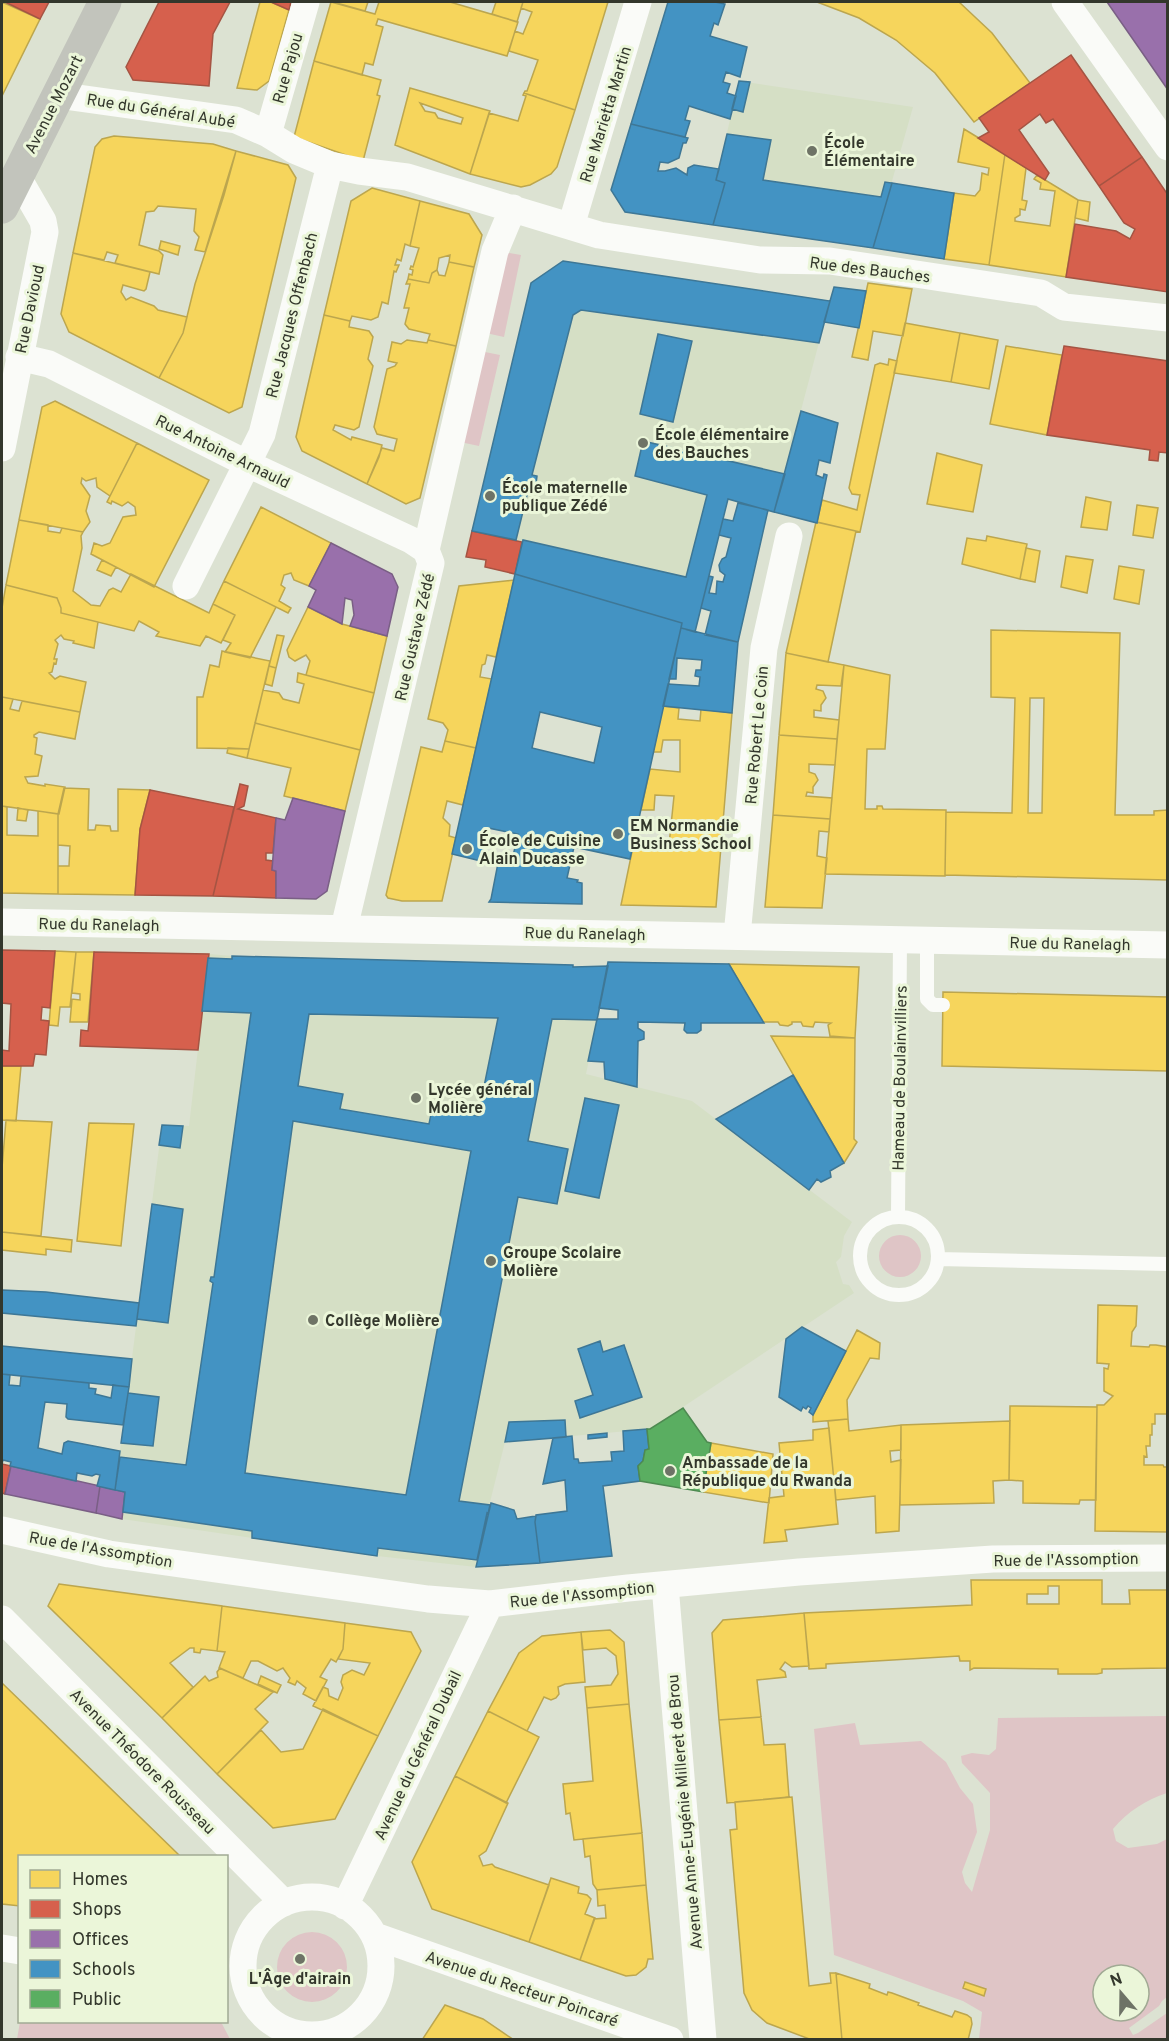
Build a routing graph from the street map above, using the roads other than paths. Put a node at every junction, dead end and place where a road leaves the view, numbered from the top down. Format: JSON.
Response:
{"nodes":[{"id":1,"x":105,"y":2,"type":"edge"},
{"id":2,"x":306,"y":2,"type":"edge"},
{"id":3,"x":638,"y":2,"type":"edge"},
{"id":4,"x":1065,"y":2,"type":"edge"},
{"id":5,"x":57,"y":95,"type":"junction"},
{"id":6,"x":268,"y":134,"type":"junction"},
{"id":7,"x":1167,"y":147,"type":"edge"},
{"id":8,"x":330,"y":165,"type":"junction"},
{"id":9,"x":17,"y":176,"type":"junction"},
{"id":10,"x":2,"y":207,"type":"edge"},
{"id":11,"x":513,"y":208,"type":"junction"},
{"id":12,"x":571,"y":226,"type":"junction"},
{"id":13,"x":1167,"y":318,"type":"edge"},
{"id":14,"x":19,"y":357,"type":"junction"},
{"id":15,"x":2,"y":448,"type":"edge"},
{"id":16,"x":248,"y":464,"type":"junction"},
{"id":17,"x":789,"y":537,"type":"dead end"},
{"id":18,"x":426,"y":550,"type":"junction"},
{"id":19,"x":186,"y":586,"type":"dead end"},
{"id":20,"x":2,"y":922,"type":"edge"},
{"id":21,"x":344,"y":928,"type":"junction"},
{"id":22,"x":737,"y":936,"type":"junction"},
{"id":23,"x":900,"y":939,"type":"junction"},
{"id":24,"x":927,"y":940,"type":"junction"},
{"id":25,"x":1167,"y":945,"type":"edge"},
{"id":26,"x":943,"y":1005,"type":"dead end"},
{"id":27,"x":898,"y":1217,"type":"junction"},
{"id":28,"x":938,"y":1259,"type":"junction"},
{"id":29,"x":1167,"y":1264,"type":"edge"},
{"id":30,"x":2,"y":1530,"type":"edge"},
{"id":31,"x":1167,"y":1558,"type":"edge"},
{"id":32,"x":665,"y":1585,"type":"junction"},
{"id":33,"x":490,"y":1604,"type":"junction"},
{"id":34,"x":2,"y":1619,"type":"edge"},
{"id":35,"x":284,"y":1903,"type":"junction"},
{"id":36,"x":345,"y":1906,"type":"junction"},
{"id":37,"x":375,"y":1936,"type":"junction"},
{"id":38,"x":2,"y":1948,"type":"edge"},
{"id":39,"x":18,"y":1951,"type":"edge"},
{"id":40,"x":235,"y":1983,"type":"edge"},
{"id":41,"x":350,"y":2033,"type":"edge"},
{"id":42,"x":670,"y":2040,"type":"edge"},
{"id":43,"x":703,"y":2040,"type":"edge"}],
"edges":[{"from":1,"to":5,"type":"street","name":"Avenue Mozart"},
{"from":2,"to":6,"type":"street","name":"Rue Pajou"},
{"from":3,"to":12,"type":"street","name":"Rue Marietta Martin"},
{"from":4,"to":7,"type":"street"},
{"from":5,"to":6,"type":"street","name":"Rue du Général Aubé"},
{"from":5,"to":9,"type":"street","name":"Avenue Mozart"},
{"from":6,"to":8,"type":"street","name":"Rue du Général Aubé"},
{"from":8,"to":11,"type":"street","name":"Rue du Général Aubé"},
{"from":8,"to":16,"type":"street","name":"Rue Jacques Offenbach"},
{"from":9,"to":10,"type":"street","name":"Avenue Mozart"},
{"from":9,"to":14,"type":"street","name":"Rue Davioud"},
{"from":11,"to":12,"type":"street","name":"Rue du Général Aubé"},
{"from":11,"to":18,"type":"street","name":"Rue Gustave Zédé"},
{"from":12,"to":13,"type":"street","name":"Rue des Bauches"},
{"from":14,"to":15,"type":"street","name":"Rue Davioud"},
{"from":14,"to":16,"type":"street","name":"Rue Antoine Arnauld"},
{"from":16,"to":18,"type":"street","name":"Rue Antoine Arnauld"},
{"from":16,"to":19,"type":"street","name":"Rue Jacques Offenbach"},
{"from":17,"to":22,"type":"street","name":"Rue Robert Le Coin"},
{"from":18,"to":21,"type":"street","name":"Rue Gustave Zédé"},
{"from":20,"to":21,"type":"street","name":"Rue du Ranelagh"},
{"from":21,"to":22,"type":"street","name":"Rue du Ranelagh"},
{"from":22,"to":23,"type":"street","name":"Rue du Ranelagh"},
{"from":23,"to":24,"type":"street","name":"Rue du Ranelagh"},
{"from":23,"to":27,"type":"lane","name":"Hameau de Boulainvilliers"},
{"from":24,"to":25,"type":"street","name":"Rue du Ranelagh"},
{"from":24,"to":26,"type":"lane"},
{"from":27,"to":28,"type":"lane"},
{"from":27,"to":28,"type":"lane"},
{"from":28,"to":29,"type":"lane"},
{"from":30,"to":33,"type":"street","name":"Rue de l'Assomption"},
{"from":31,"to":32,"type":"street","name":"Rue de l'Assomption"},
{"from":32,"to":33,"type":"street","name":"Rue de l'Assomption"},
{"from":32,"to":43,"type":"street","name":"Avenue Anne-Eugénie Milleret de Brou"},
{"from":33,"to":36,"type":"street","name":"Avenue du Général Dubail"},
{"from":34,"to":35,"type":"street","name":"Avenue Théodore Rousseau"},
{"from":35,"to":36,"type":"street"},
{"from":35,"to":40,"type":"street"},
{"from":36,"to":37,"type":"street"},
{"from":37,"to":41,"type":"street"},
{"from":37,"to":42,"type":"street","name":"Avenue du Recteur Poincaré"},
{"from":38,"to":39,"type":"street"},
{"from":40,"to":41,"type":"street"}]}
